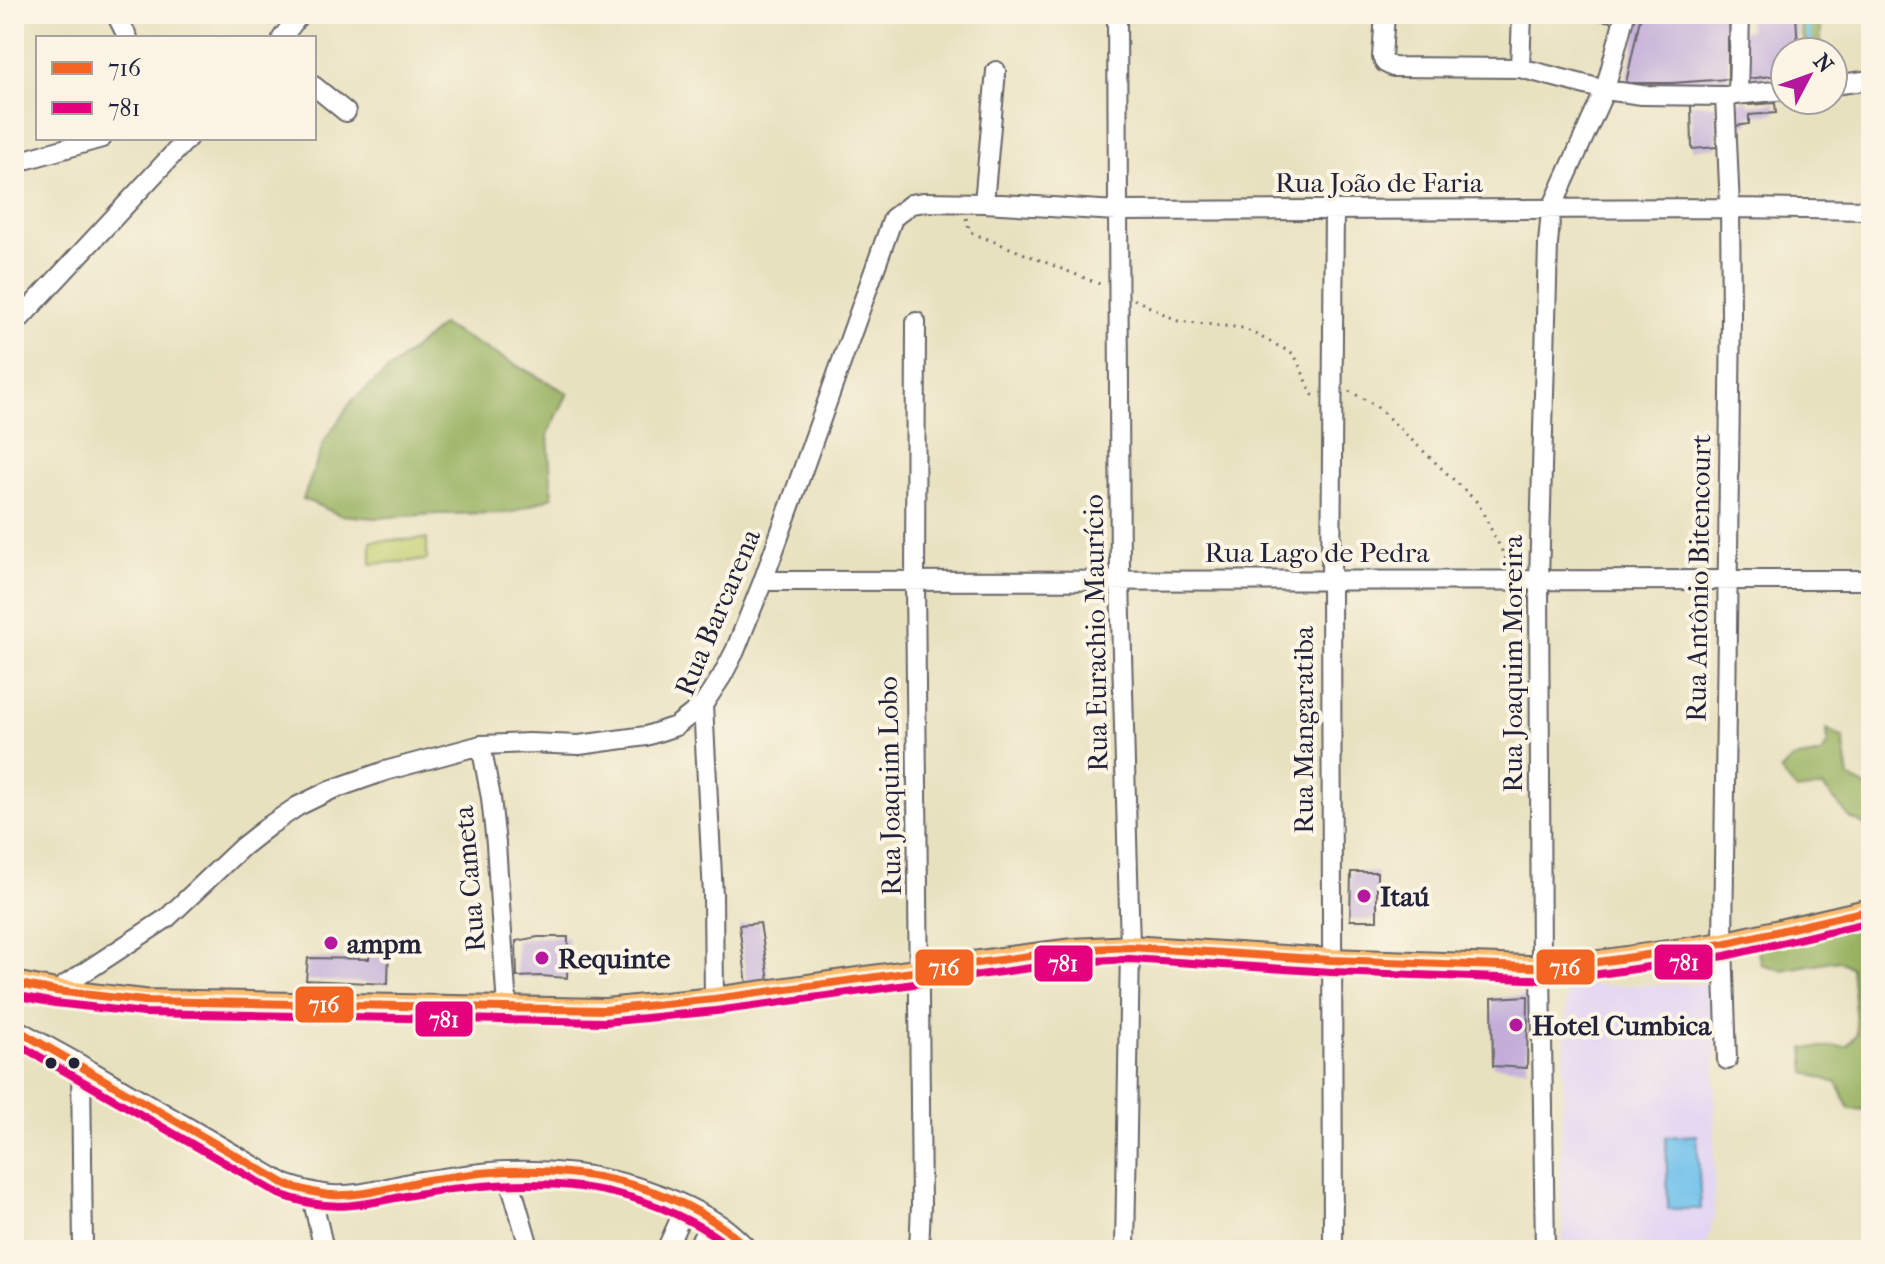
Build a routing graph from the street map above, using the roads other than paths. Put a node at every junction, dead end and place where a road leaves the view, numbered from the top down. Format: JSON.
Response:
{"nodes":[{"id":1,"x":116,"y":14,"type":"edge"},
{"id":2,"x":300,"y":14,"type":"edge"},
{"id":3,"x":1117,"y":14,"type":"edge"},
{"id":4,"x":1385,"y":14,"type":"edge"},
{"id":5,"x":1522,"y":14,"type":"edge"},
{"id":6,"x":1625,"y":14,"type":"edge"},
{"id":7,"x":1740,"y":14,"type":"edge"},
{"id":8,"x":127,"y":36,"type":"edge"},
{"id":9,"x":284,"y":36,"type":"edge"},
{"id":10,"x":1520,"y":68,"type":"junction"},
{"id":11,"x":996,"y":71,"type":"dead end"},
{"id":12,"x":1871,"y":80,"type":"edge"},
{"id":13,"x":1849,"y":83,"type":"edge"},
{"id":14,"x":316,"y":88,"type":"edge"},
{"id":15,"x":1605,"y":90,"type":"junction"},
{"id":16,"x":1769,"y":92,"type":"edge"},
{"id":17,"x":1732,"y":95,"type":"junction"},
{"id":18,"x":346,"y":112,"type":"dead end"},
{"id":19,"x":95,"y":140,"type":"edge"},
{"id":20,"x":184,"y":140,"type":"edge"},
{"id":21,"x":14,"y":163,"type":"edge"},
{"id":22,"x":984,"y":203,"type":"junction"},
{"id":23,"x":1730,"y":208,"type":"junction"},
{"id":24,"x":1334,"y":209,"type":"junction"},
{"id":25,"x":1551,"y":210,"type":"junction"},
{"id":26,"x":1871,"y":210,"type":"edge"},
{"id":27,"x":1117,"y":211,"type":"junction"},
{"id":28,"x":893,"y":218,"type":"joint"},
{"id":29,"x":916,"y":322,"type":"dead end"},
{"id":30,"x":14,"y":325,"type":"edge"},
{"id":31,"x":915,"y":580,"type":"junction"},
{"id":32,"x":1120,"y":580,"type":"junction"},
{"id":33,"x":1331,"y":580,"type":"junction"},
{"id":34,"x":1726,"y":580,"type":"junction"},
{"id":35,"x":1871,"y":580,"type":"edge"},
{"id":36,"x":763,"y":581,"type":"junction"},
{"id":37,"x":1539,"y":581,"type":"junction"},
{"id":38,"x":703,"y":705,"type":"junction"},
{"id":39,"x":481,"y":745,"type":"junction"},
{"id":40,"x":1871,"y":910,"type":"edge"},
{"id":41,"x":1723,"y":944,"type":"junction"},
{"id":42,"x":1130,"y":947,"type":"junction"},
{"id":43,"x":1331,"y":960,"type":"junction"},
{"id":44,"x":1541,"y":968,"type":"junction"},
{"id":45,"x":919,"y":971,"type":"junction"},
{"id":46,"x":14,"y":983,"type":"edge"},
{"id":47,"x":56,"y":991,"type":"junction"},
{"id":48,"x":714,"y":999,"type":"junction"},
{"id":49,"x":507,"y":1008,"type":"junction"},
{"id":50,"x":14,"y":1028,"type":"edge"},
{"id":51,"x":1727,"y":1060,"type":"dead end"},
{"id":52,"x":81,"y":1065,"type":"junction"},
{"id":53,"x":507,"y":1171,"type":"junction"},
{"id":54,"x":311,"y":1192,"type":"junction"},
{"id":55,"x":686,"y":1206,"type":"junction"},
{"id":56,"x":713,"y":1221,"type":"junction"},
{"id":57,"x":83,"y":1250,"type":"edge"},
{"id":58,"x":324,"y":1250,"type":"edge"},
{"id":59,"x":530,"y":1250,"type":"edge"},
{"id":60,"x":666,"y":1250,"type":"edge"},
{"id":61,"x":695,"y":1250,"type":"edge"},
{"id":62,"x":749,"y":1250,"type":"edge"},
{"id":63,"x":919,"y":1250,"type":"edge"},
{"id":64,"x":1125,"y":1250,"type":"edge"},
{"id":65,"x":1333,"y":1250,"type":"edge"},
{"id":66,"x":1545,"y":1250,"type":"edge"}],
"edges":[{"from":1,"to":8,"type":"street"},
{"from":2,"to":9,"type":"street"},
{"from":3,"to":27,"type":"street","name":"Rua Eurachio Maurício"},
{"from":4,"to":10,"type":"street"},
{"from":5,"to":10,"type":"street"},
{"from":6,"to":15,"type":"street","name":"Rua Joaquim Moreira"},
{"from":7,"to":17,"type":"street","name":"Rua Antônio Bitencourt"},
{"from":10,"to":15,"type":"street"},
{"from":11,"to":22,"type":"street"},
{"from":12,"to":13,"type":"street"},
{"from":14,"to":18,"type":"street"},
{"from":15,"to":17,"type":"street"},
{"from":15,"to":25,"type":"street","name":"Rua Joaquim Moreira"},
{"from":16,"to":17,"type":"street"},
{"from":17,"to":23,"type":"street","name":"Rua Antônio Bitencourt"},
{"from":19,"to":21,"type":"street"},
{"from":20,"to":30,"type":"street"},
{"from":22,"to":27,"type":"street","name":"Rua João de Faria"},
{"from":22,"to":28,"type":"street","name":"Rua João de Faria"},
{"from":23,"to":25,"type":"street","name":"Rua João de Faria"},
{"from":23,"to":26,"type":"street","name":"Rua João de Faria"},
{"from":23,"to":34,"type":"street","name":"Rua Antônio Bitencourt"},
{"from":24,"to":25,"type":"street","name":"Rua João de Faria"},
{"from":24,"to":27,"type":"street","name":"Rua João de Faria"},
{"from":24,"to":33,"type":"street","name":"Rua Mangaratiba"},
{"from":25,"to":37,"type":"street","name":"Rua Joaquim Moreira"},
{"from":27,"to":32,"type":"street","name":"Rua Eurachio Maurício"},
{"from":28,"to":36,"type":"street","name":"Rua Barcarena"},
{"from":29,"to":31,"type":"street","name":"Rua Joaquim Lobo"},
{"from":31,"to":32,"type":"street","name":"Rua Lago de Pedra"},
{"from":31,"to":36,"type":"street","name":"Rua Lago de Pedra"},
{"from":31,"to":45,"type":"street","name":"Rua Joaquim Lobo"},
{"from":32,"to":33,"type":"street","name":"Rua Lago de Pedra"},
{"from":32,"to":42,"type":"street","name":"Rua Eurachio Maurício"},
{"from":33,"to":37,"type":"street","name":"Rua Lago de Pedra"},
{"from":33,"to":43,"type":"street","name":"Rua Mangaratiba"},
{"from":34,"to":35,"type":"street","name":"Rua Lago de Pedra"},
{"from":34,"to":37,"type":"street","name":"Rua Lago de Pedra"},
{"from":34,"to":41,"type":"street","name":"Rua Antônio Bitencourt"},
{"from":36,"to":38,"type":"street","name":"Rua Barcarena"},
{"from":37,"to":44,"type":"street","name":"Rua Joaquim Moreira"},
{"from":38,"to":39,"type":"street"},
{"from":38,"to":48,"type":"street","name":"Rua Barcarena"},
{"from":39,"to":47,"type":"street"},
{"from":39,"to":49,"type":"street","name":"Rua Cameta"},
{"from":40,"to":41,"type":"main road"},
{"from":41,"to":44,"type":"main road"},
{"from":41,"to":51,"type":"street","name":"Rua Antônio Bitencourt"},
{"from":42,"to":43,"type":"main road"},
{"from":42,"to":45,"type":"main road"},
{"from":42,"to":64,"type":"street","name":"Rua Eurachio Maurício"},
{"from":43,"to":44,"type":"main road"},
{"from":43,"to":65,"type":"street","name":"Rua Mangaratiba"},
{"from":44,"to":66,"type":"street","name":"Rua Joaquim Moreira"},
{"from":45,"to":48,"type":"main road"},
{"from":45,"to":63,"type":"street","name":"Rua Joaquim Lobo"},
{"from":46,"to":47,"type":"main road"},
{"from":47,"to":49,"type":"main road"},
{"from":48,"to":49,"type":"main road"},
{"from":50,"to":52,"type":"street"},
{"from":52,"to":54,"type":"street"},
{"from":52,"to":57,"type":"street"},
{"from":53,"to":54,"type":"street"},
{"from":53,"to":55,"type":"street"},
{"from":53,"to":59,"type":"street"},
{"from":54,"to":58,"type":"street"},
{"from":55,"to":56,"type":"street"},
{"from":55,"to":60,"type":"street"},
{"from":56,"to":61,"type":"street"},
{"from":56,"to":62,"type":"street"}]}
